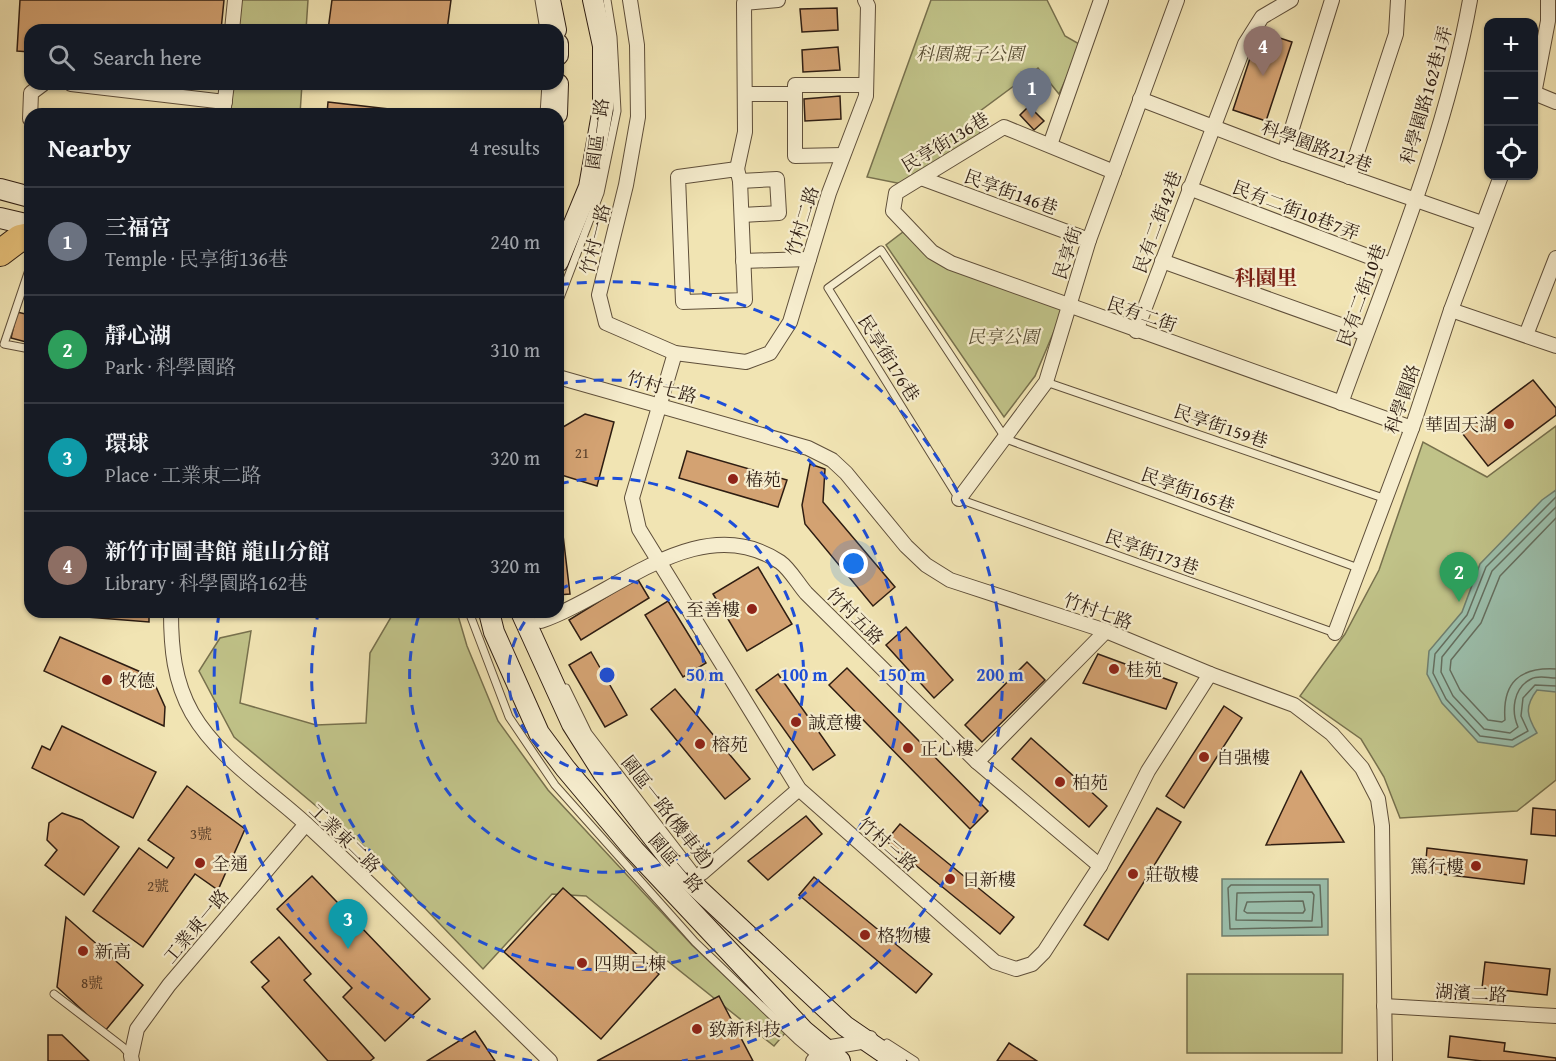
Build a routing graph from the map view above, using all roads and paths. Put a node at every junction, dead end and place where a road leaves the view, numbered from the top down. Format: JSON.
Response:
{"nodes":[{"id":1,"x":235,"y":0,"type":"edge"},
{"id":2,"x":539,"y":0,"type":"edge"},
{"id":3,"x":550,"y":0,"type":"edge"},
{"id":4,"x":593,"y":0,"type":"edge"},
{"id":5,"x":607,"y":0,"type":"edge"},
{"id":6,"x":630,"y":0,"type":"edge"},
{"id":7,"x":778,"y":0,"type":"edge"},
{"id":8,"x":865,"y":0,"type":"edge"},
{"id":9,"x":1101,"y":0,"type":"edge"},
{"id":10,"x":1176,"y":0,"type":"edge"},
{"id":11,"x":1291,"y":0,"type":"edge"},
{"id":12,"x":1332,"y":0,"type":"edge"},
{"id":13,"x":1398,"y":0,"type":"edge"},
{"id":14,"x":1470,"y":0,"type":"edge"},
{"id":15,"x":1548,"y":0,"type":"edge"},
{"id":16,"x":233,"y":24,"type":"edge"},
{"id":17,"x":543,"y":24,"type":"edge"},
{"id":18,"x":555,"y":24,"type":"edge"},
{"id":19,"x":1538,"y":73,"type":"edge"},
{"id":20,"x":866,"y":85,"type":"junction"},
{"id":21,"x":35,"y":90,"type":"edge"},
{"id":22,"x":106,"y":90,"type":"edge"},
{"id":23,"x":226,"y":90,"type":"edge"},
{"id":24,"x":546,"y":90,"type":"edge"},
{"id":25,"x":558,"y":90,"type":"edge"},
{"id":26,"x":745,"y":94,"type":"junction"},
{"id":27,"x":795,"y":94,"type":"junction"},
{"id":28,"x":1538,"y":95,"type":"edge"},
{"id":29,"x":1140,"y":99,"type":"junction"},
{"id":30,"x":1556,"y":102,"type":"edge"},
{"id":31,"x":30,"y":108,"type":"edge"},
{"id":32,"x":212,"y":108,"type":"edge"},
{"id":33,"x":224,"y":108,"type":"edge"},
{"id":34,"x":544,"y":108,"type":"edge"},
{"id":35,"x":557,"y":108,"type":"edge"},
{"id":36,"x":1212,"y":126,"type":"junction"},
{"id":37,"x":1050,"y":145,"type":"junction"},
{"id":38,"x":1284,"y":154,"type":"junction"},
{"id":39,"x":843,"y":156,"type":"junction"},
{"id":40,"x":1114,"y":172,"type":"junction"},
{"id":41,"x":738,"y":175,"type":"junction"},
{"id":42,"x":1349,"y":177,"type":"junction"},
{"id":43,"x":921,"y":178,"type":"junction"},
{"id":44,"x":1499,"y":180,"type":"edge"},
{"id":45,"x":1190,"y":188,"type":"junction"},
{"id":46,"x":0,"y":189,"type":"edge"},
{"id":47,"x":896,"y":193,"type":"joint"},
{"id":48,"x":24,"y":195,"type":"edge"},
{"id":49,"x":1414,"y":199,"type":"junction"},
{"id":50,"x":742,"y":215,"type":"junction"},
{"id":51,"x":0,"y":218,"type":"edge"},
{"id":52,"x":1482,"y":223,"type":"junction"},
{"id":53,"x":24,"y":224,"type":"edge"},
{"id":54,"x":24,"y":237,"type":"edge"},
{"id":55,"x":1089,"y":240,"type":"junction"},
{"id":56,"x":564,"y":247,"type":"edge"},
{"id":57,"x":0,"y":253,"type":"edge"},
{"id":58,"x":809,"y":259,"type":"junction"},
{"id":59,"x":743,"y":261,"type":"junction"},
{"id":60,"x":1162,"y":261,"type":"junction"},
{"id":61,"x":1390,"y":265,"type":"junction"},
{"id":62,"x":1555,"y":265,"type":"edge"},
{"id":63,"x":24,"y":285,"type":"edge"},
{"id":64,"x":564,"y":287,"type":"edge"},
{"id":65,"x":1068,"y":307,"type":"junction"},
{"id":66,"x":1451,"y":310,"type":"junction"},
{"id":67,"x":1136,"y":331,"type":"junction"},
{"id":68,"x":1366,"y":334,"type":"junction"},
{"id":69,"x":1526,"y":335,"type":"junction"},
{"id":70,"x":1556,"y":346,"type":"edge"},
{"id":71,"x":24,"y":348,"type":"edge"},
{"id":72,"x":675,"y":353,"type":"junction"},
{"id":73,"x":564,"y":378,"type":"edge"},
{"id":74,"x":1046,"y":382,"type":"junction"},
{"id":75,"x":1341,"y":403,"type":"junction"},
{"id":76,"x":659,"y":405,"type":"junction"},
{"id":77,"x":1412,"y":428,"type":"junction"},
{"id":78,"x":1006,"y":439,"type":"junction"},
{"id":79,"x":959,"y":499,"type":"junction"},
{"id":80,"x":1386,"y":499,"type":"junction"},
{"id":81,"x":659,"y":560,"type":"junction"},
{"id":82,"x":1360,"y":569,"type":"junction"},
{"id":83,"x":564,"y":609,"type":"edge"},
{"id":84,"x":171,"y":618,"type":"edge"},
{"id":85,"x":471,"y":618,"type":"edge"},
{"id":86,"x":490,"y":618,"type":"edge"},
{"id":87,"x":523,"y":618,"type":"edge"},
{"id":88,"x":532,"y":618,"type":"edge"},
{"id":89,"x":547,"y":618,"type":"edge"},
{"id":90,"x":541,"y":621,"type":"dead end"},
{"id":91,"x":1106,"y":631,"type":"junction"},
{"id":92,"x":1335,"y":633,"type":"joint"},
{"id":93,"x":559,"y":673,"type":"dead end"},
{"id":94,"x":1210,"y":674,"type":"junction"},
{"id":95,"x":564,"y":683,"type":"dead end"},
{"id":96,"x":977,"y":762,"type":"junction"},
{"id":97,"x":798,"y":789,"type":"junction"},
{"id":98,"x":306,"y":824,"type":"junction"},
{"id":99,"x":1100,"y":866,"type":"junction"},
{"id":100,"x":702,"y":873,"type":"dead end"},
{"id":101,"x":730,"y":907,"type":"dead end"},
{"id":102,"x":54,"y":994,"type":"dead end"},
{"id":103,"x":1384,"y":1006,"type":"junction"},
{"id":104,"x":1556,"y":1016,"type":"edge"},
{"id":105,"x":844,"y":1019,"type":"junction"},
{"id":106,"x":869,"y":1035,"type":"junction"},
{"id":107,"x":829,"y":1056,"type":"edge"},
{"id":108,"x":131,"y":1058,"type":"edge"},
{"id":109,"x":550,"y":1061,"type":"edge"},
{"id":110,"x":896,"y":1061,"type":"edge"},
{"id":111,"x":915,"y":1061,"type":"edge"},
{"id":112,"x":1385,"y":1061,"type":"edge"}],
"edges":[{"from":1,"to":16,"type":"street"},
{"from":2,"to":17,"type":"lane"},
{"from":3,"to":18,"type":"street"},
{"from":4,"to":56,"type":"street","name":"園區一路"},
{"from":5,"to":64,"type":"lane"},
{"from":6,"to":72,"type":"street","name":"竹村一路"},
{"from":7,"to":26,"type":"street"},
{"from":8,"to":20,"type":"street","name":"竹村二路"},
{"from":9,"to":37,"type":"street"},
{"from":10,"to":29,"type":"street","name":"民享街"},
{"from":11,"to":36,"type":"street","name":"民有二街42巷"},
{"from":12,"to":38,"type":"street"},
{"from":13,"to":42,"type":"street"},
{"from":14,"to":49,"type":"street","name":"科學園路162巷1弄"},
{"from":15,"to":19,"type":"street"},
{"from":20,"to":27,"type":"street"},
{"from":20,"to":39,"type":"street","name":"竹村二路"},
{"from":21,"to":31,"type":"street"},
{"from":22,"to":32,"type":"street"},
{"from":23,"to":33,"type":"street"},
{"from":24,"to":34,"type":"lane"},
{"from":25,"to":35,"type":"street"},
{"from":26,"to":27,"type":"street"},
{"from":26,"to":41,"type":"street"},
{"from":27,"to":39,"type":"street"},
{"from":28,"to":30,"type":"street"},
{"from":29,"to":36,"type":"street","name":"科學園路212巷"},
{"from":29,"to":40,"type":"street","name":"民享街"},
{"from":36,"to":38,"type":"street","name":"科學園路212巷"},
{"from":36,"to":45,"type":"street","name":"民有二街42巷"},
{"from":37,"to":40,"type":"street","name":"民享街136巷"},
{"from":37,"to":43,"type":"street","name":"民享街136巷"},
{"from":38,"to":42,"type":"street","name":"科學園路212巷"},
{"from":39,"to":58,"type":"street","name":"竹村二路"},
{"from":40,"to":55,"type":"street","name":"民享街"},
{"from":41,"to":50,"type":"street"},
{"from":41,"to":50,"type":"street"},
{"from":41,"to":59,"type":"street"},
{"from":42,"to":49,"type":"street","name":"科學園路212巷"},
{"from":43,"to":47,"type":"street","name":"民享街136巷"},
{"from":43,"to":55,"type":"street","name":"民享街146巷"},
{"from":44,"to":52,"type":"street","name":"科學園路"},
{"from":45,"to":60,"type":"street","name":"民有二街42巷"},
{"from":45,"to":61,"type":"street","name":"民有二街10巷7弄"},
{"from":46,"to":48,"type":"street"},
{"from":47,"to":65,"type":"street","name":"民有二街"},
{"from":49,"to":52,"type":"street","name":"科學園路212巷"},
{"from":49,"to":61,"type":"street","name":"民有二街10巷"},
{"from":50,"to":59,"type":"street"},
{"from":51,"to":53,"type":"street"},
{"from":52,"to":66,"type":"street","name":"科學園路"},
{"from":54,"to":57,"type":"highway"},
{"from":55,"to":65,"type":"street","name":"民享街"},
{"from":58,"to":59,"type":"street"},
{"from":58,"to":72,"type":"street","name":"竹村二路"},
{"from":60,"to":67,"type":"street","name":"民有二街42巷"},
{"from":60,"to":68,"type":"street"},
{"from":61,"to":68,"type":"street","name":"民有二街10巷"},
{"from":62,"to":69,"type":"street"},
{"from":63,"to":71,"type":"lane"},
{"from":65,"to":67,"type":"street","name":"民有二街"},
{"from":65,"to":74,"type":"street","name":"民享街"},
{"from":66,"to":69,"type":"street"},
{"from":66,"to":77,"type":"street","name":"科學園路"},
{"from":67,"to":75,"type":"street","name":"民有二街"},
{"from":68,"to":75,"type":"street","name":"民有二街10巷"},
{"from":69,"to":70,"type":"street"},
{"from":72,"to":76,"type":"street"},
{"from":73,"to":76,"type":"street","name":"竹村七路"},
{"from":74,"to":78,"type":"street","name":"民享街"},
{"from":74,"to":80,"type":"lane","name":"民享街159巷"},
{"from":75,"to":77,"type":"street","name":"民有二街"},
{"from":76,"to":81,"type":"street","name":"竹村三路"},
{"from":76,"to":91,"type":"street","name":"竹村七路"},
{"from":77,"to":80,"type":"street","name":"科學園路"},
{"from":78,"to":79,"type":"street","name":"民享街"},
{"from":78,"to":79,"type":"lane","name":"民享街176巷"},
{"from":78,"to":82,"type":"lane","name":"民享街165巷"},
{"from":79,"to":92,"type":"lane","name":"民享街173巷"},
{"from":80,"to":82,"type":"street","name":"科學園路"},
{"from":81,"to":83,"type":"street","name":"竹村五路"},
{"from":81,"to":96,"type":"street","name":"竹村五路"},
{"from":81,"to":97,"type":"street","name":"竹村三路"},
{"from":82,"to":92,"type":"street","name":"科學園路"},
{"from":84,"to":98,"type":"street","name":"工業東二路"},
{"from":85,"to":107,"type":"lane"},
{"from":86,"to":107,"type":"street","name":"園區一路"},
{"from":87,"to":105,"type":"street","name":"園區一路"},
{"from":88,"to":93,"type":"lane"},
{"from":89,"to":90,"type":"street","name":"竹村五路"},
{"from":91,"to":94,"type":"street","name":"竹村七路"},
{"from":91,"to":96,"type":"street"},
{"from":94,"to":99,"type":"street","name":"竹村三路"},
{"from":94,"to":103,"type":"street","name":"竹村七路"},
{"from":95,"to":101,"type":"lane","name":"園區一路(機車道)"},
{"from":96,"to":99,"type":"street","name":"竹村五路"},
{"from":97,"to":99,"type":"street","name":"竹村三路"},
{"from":97,"to":100,"type":"street"},
{"from":98,"to":108,"type":"street","name":"工業東一路"},
{"from":98,"to":109,"type":"street","name":"工業東二路"},
{"from":102,"to":108,"type":"lane"},
{"from":103,"to":104,"type":"street","name":"湖濱二路"},
{"from":103,"to":112,"type":"street","name":"竹村七路"},
{"from":105,"to":106,"type":"street","name":"園區一路"},
{"from":105,"to":107,"type":"street"},
{"from":106,"to":107,"type":"street"},
{"from":106,"to":110,"type":"street","name":"園區一路"},
{"from":106,"to":111,"type":"lane"}]}
